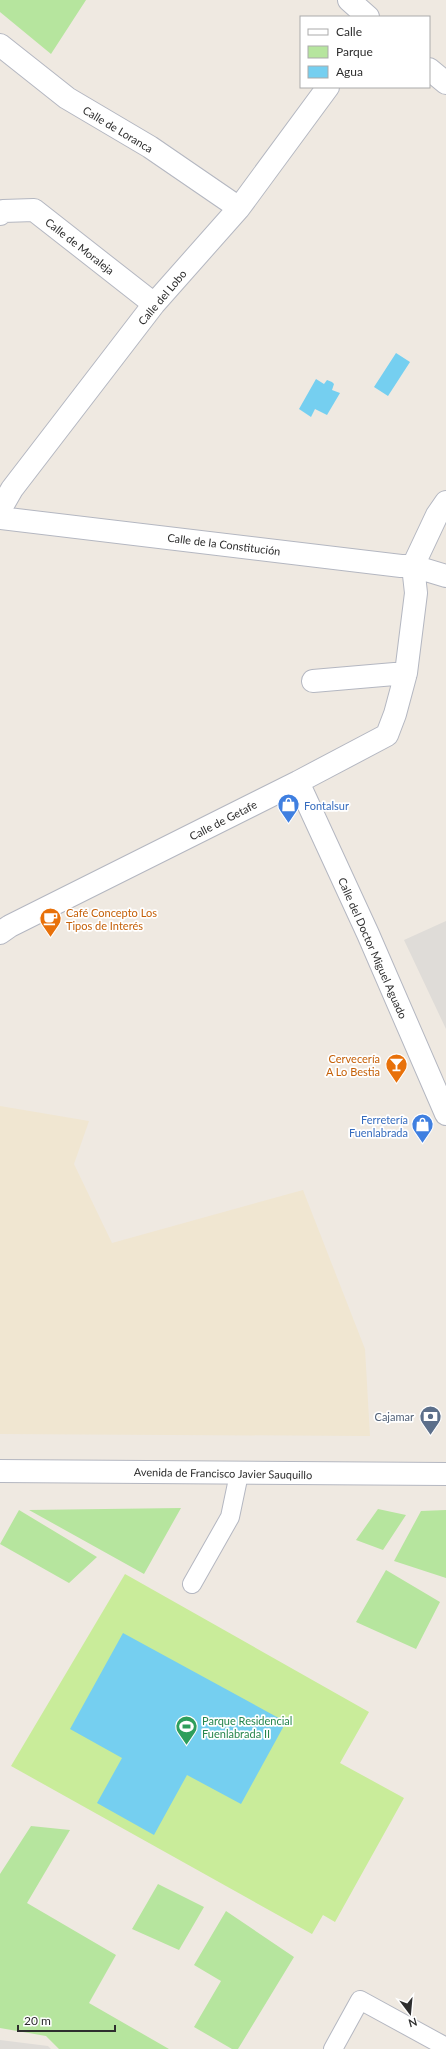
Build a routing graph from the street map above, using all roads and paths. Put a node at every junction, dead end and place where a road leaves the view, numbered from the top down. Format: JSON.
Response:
{"nodes":[{"id":1,"x":349,"y":0,"type":"edge"},
{"id":2,"x":367,"y":16,"type":"edge"},
{"id":3,"x":0,"y":45,"type":"edge"},
{"id":4,"x":430,"y":70,"type":"edge"},
{"id":5,"x":446,"y":83,"type":"edge"},
{"id":6,"x":327,"y":88,"type":"edge"},
{"id":7,"x":238,"y":208,"type":"junction"},
{"id":8,"x":0,"y":214,"type":"edge"},
{"id":9,"x":154,"y":304,"type":"junction"},
{"id":10,"x":446,"y":502,"type":"edge"},
{"id":11,"x":0,"y":510,"type":"edge"},
{"id":12,"x":0,"y":518,"type":"edge"},
{"id":13,"x":413,"y":566,"type":"junction"},
{"id":14,"x":446,"y":576,"type":"edge"},
{"id":15,"x":406,"y":673,"type":"junction"},
{"id":16,"x":314,"y":681,"type":"dead end"},
{"id":17,"x":298,"y":782,"type":"junction"},
{"id":18,"x":3,"y":928,"type":"edge"},
{"id":19,"x":446,"y":1114,"type":"edge"},
{"id":20,"x":0,"y":1471,"type":"edge"},
{"id":21,"x":239,"y":1474,"type":"junction"},
{"id":22,"x":446,"y":1474,"type":"edge"},
{"id":23,"x":192,"y":1584,"type":"dead end"},
{"id":24,"x":446,"y":2047,"type":"edge"},
{"id":25,"x":333,"y":2049,"type":"edge"}],
"edges":[{"from":1,"to":2,"type":"street"},
{"from":3,"to":7,"type":"street","name":"Calle de Loranca"},
{"from":4,"to":5,"type":"street"},
{"from":6,"to":7,"type":"street","name":"Calle del Lobo"},
{"from":7,"to":9,"type":"street","name":"Calle del Lobo"},
{"from":8,"to":9,"type":"street","name":"Calle de Moraleja"},
{"from":9,"to":11,"type":"street","name":"Calle del Lobo"},
{"from":10,"to":13,"type":"street"},
{"from":12,"to":13,"type":"street","name":"Calle de la Constitución"},
{"from":13,"to":14,"type":"street","name":"Calle de la Constitución"},
{"from":13,"to":15,"type":"street","name":"Calle de Getafe"},
{"from":15,"to":16,"type":"street"},
{"from":15,"to":17,"type":"street","name":"Calle de Getafe"},
{"from":17,"to":18,"type":"street","name":"Calle de Getafe"},
{"from":17,"to":19,"type":"street","name":"Calle del Doctor Miguel Aguado"},
{"from":20,"to":21,"type":"street","name":"Avenida de Francisco Javier Sauquillo"},
{"from":21,"to":22,"type":"street","name":"Avenida de Francisco Javier Sauquillo"},
{"from":21,"to":23,"type":"lane"},
{"from":24,"to":25,"type":"lane"}]}
